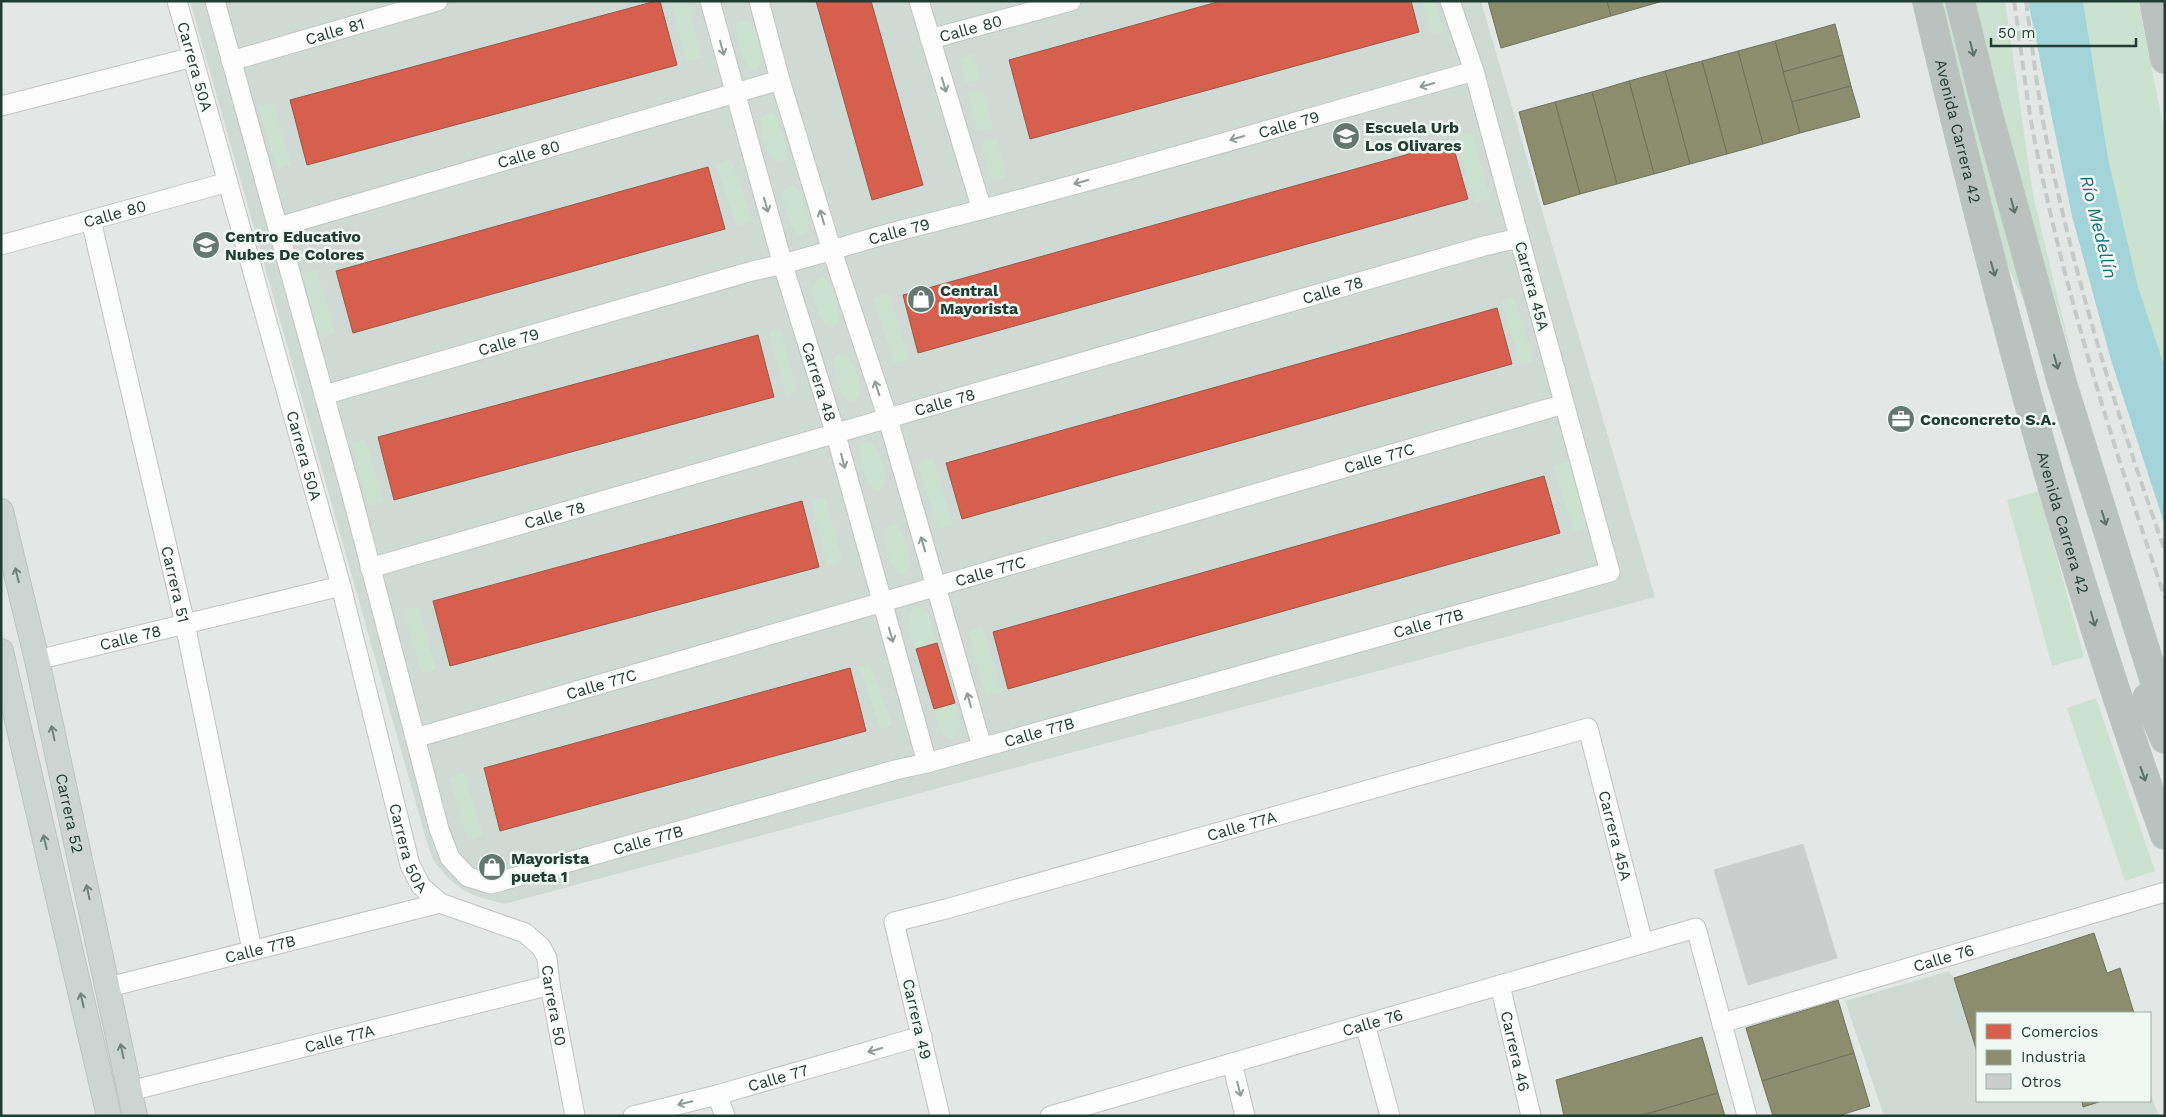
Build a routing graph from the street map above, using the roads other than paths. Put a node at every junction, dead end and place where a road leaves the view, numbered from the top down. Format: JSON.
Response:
{"nodes":[{"id":1,"x":177,"y":1,"type":"edge"},
{"id":2,"x":215,"y":1,"type":"edge"},
{"id":3,"x":438,"y":1,"type":"edge"},
{"id":4,"x":710,"y":1,"type":"edge"},
{"id":5,"x":759,"y":1,"type":"edge"},
{"id":6,"x":918,"y":1,"type":"edge"},
{"id":7,"x":1071,"y":1,"type":"edge"},
{"id":8,"x":1450,"y":1,"type":"edge"},
{"id":9,"x":1927,"y":1,"type":"edge"},
{"id":10,"x":1960,"y":1,"type":"edge"},
{"id":11,"x":2154,"y":1,"type":"edge"},
{"id":12,"x":930,"y":39,"type":"junction"},
{"id":13,"x":193,"y":57,"type":"junction"},
{"id":14,"x":2165,"y":58,"type":"edge"},
{"id":15,"x":231,"y":61,"type":"junction"},
{"id":16,"x":1474,"y":72,"type":"junction"},
{"id":17,"x":780,"y":80,"type":"junction"},
{"id":18,"x":734,"y":93,"type":"junction"},
{"id":19,"x":1,"y":106,"type":"edge"},
{"id":20,"x":228,"y":182,"type":"junction"},
{"id":21,"x":982,"y":210,"type":"junction"},
{"id":22,"x":91,"y":220,"type":"junction"},
{"id":23,"x":278,"y":227,"type":"junction"},
{"id":24,"x":1519,"y":238,"type":"junction"},
{"id":25,"x":1,"y":245,"type":"edge"},
{"id":26,"x":832,"y":251,"type":"junction"},
{"id":27,"x":783,"y":266,"type":"junction"},
{"id":28,"x":2010,"y":329,"type":"junction"},
{"id":29,"x":324,"y":395,"type":"junction"},
{"id":30,"x":1564,"y":404,"type":"junction"},
{"id":31,"x":888,"y":420,"type":"junction"},
{"id":32,"x":836,"y":435,"type":"junction"},
{"id":33,"x":1,"y":511,"type":"edge"},
{"id":34,"x":370,"y":568,"type":"junction"},
{"id":35,"x":1610,"y":572,"type":"joint"},
{"id":36,"x":341,"y":586,"type":"junction"},
{"id":37,"x":936,"y":587,"type":"junction"},
{"id":38,"x":882,"y":602,"type":"junction"},
{"id":39,"x":185,"y":624,"type":"junction"},
{"id":40,"x":37,"y":660,"type":"junction"},
{"id":41,"x":2,"y":663,"type":"edge"},
{"id":42,"x":2165,"y":714,"type":"edge"},
{"id":43,"x":1588,"y":728,"type":"joint"},
{"id":44,"x":415,"y":738,"type":"junction"},
{"id":45,"x":2165,"y":739,"type":"edge"},
{"id":46,"x":982,"y":747,"type":"junction"},
{"id":47,"x":927,"y":763,"type":"junction"},
{"id":48,"x":2165,"y":835,"type":"edge"},
{"id":49,"x":2165,"y":892,"type":"edge"},
{"id":50,"x":440,"y":903,"type":"junction"},
{"id":51,"x":894,"y":922,"type":"joint"},
{"id":52,"x":1643,"y":943,"type":"junction"},
{"id":53,"x":252,"y":950,"type":"junction"},
{"id":54,"x":550,"y":985,"type":"junction"},
{"id":55,"x":1500,"y":985,"type":"junction"},
{"id":56,"x":109,"y":987,"type":"junction"},
{"id":57,"x":1722,"y":1023,"type":"junction"},
{"id":58,"x":1364,"y":1024,"type":"junction"},
{"id":59,"x":922,"y":1036,"type":"junction"},
{"id":60,"x":1232,"y":1063,"type":"junction"},
{"id":61,"x":130,"y":1091,"type":"junction"},
{"id":62,"x":717,"y":1095,"type":"junction"},
{"id":63,"x":109,"y":1116,"type":"edge"},
{"id":64,"x":135,"y":1116,"type":"edge"},
{"id":65,"x":575,"y":1116,"type":"edge"},
{"id":66,"x":633,"y":1116,"type":"edge"},
{"id":67,"x":725,"y":1116,"type":"edge"},
{"id":68,"x":940,"y":1116,"type":"edge"},
{"id":69,"x":1050,"y":1116,"type":"edge"},
{"id":70,"x":1245,"y":1116,"type":"edge"},
{"id":71,"x":1390,"y":1116,"type":"edge"},
{"id":72,"x":1531,"y":1116,"type":"edge"},
{"id":73,"x":1747,"y":1116,"type":"edge"}],
"edges":[{"from":1,"to":13,"type":"street","name":"Carrera 50A"},
{"from":2,"to":15,"type":"street"},
{"from":3,"to":15,"type":"street","name":"Calle 81"},
{"from":4,"to":18,"type":"street","name":"Carrera 48","one_way":true},
{"from":5,"to":17,"type":"street"},
{"from":6,"to":12,"type":"street"},
{"from":7,"to":12,"type":"street","name":"Calle 80"},
{"from":8,"to":16,"type":"street","name":"Carrera 45A"},
{"from":9,"to":28,"type":"highway","name":"Avenida Carrera 42","one_way":true},
{"from":10,"to":42,"type":"highway","name":"Avenida Carrera 42","one_way":true},
{"from":11,"to":14,"type":"highway"},
{"from":12,"to":21,"type":"street","one_way":true},
{"from":13,"to":19,"type":"street"},
{"from":13,"to":20,"type":"street","name":"Carrera 50A"},
{"from":15,"to":23,"type":"street"},
{"from":16,"to":21,"type":"street","name":"Calle 79","one_way":true},
{"from":16,"to":24,"type":"street","name":"Carrera 45A"},
{"from":17,"to":18,"type":"street","name":"Calle 80"},
{"from":26,"to":17,"type":"street","one_way":true},
{"from":18,"to":23,"type":"street","name":"Calle 80"},
{"from":18,"to":27,"type":"street","name":"Carrera 48","one_way":true},
{"from":20,"to":22,"type":"street","name":"Calle 80"},
{"from":20,"to":36,"type":"street","name":"Carrera 50A"},
{"from":21,"to":26,"type":"street","name":"Calle 79"},
{"from":22,"to":25,"type":"street","name":"Calle 80"},
{"from":22,"to":39,"type":"street","name":"Carrera 51"},
{"from":23,"to":29,"type":"street"},
{"from":24,"to":30,"type":"street","name":"Carrera 45A"},
{"from":24,"to":31,"type":"street","name":"Calle 78"},
{"from":26,"to":27,"type":"street","name":"Calle 79"},
{"from":31,"to":26,"type":"street","one_way":true},
{"from":27,"to":29,"type":"street","name":"Calle 79"},
{"from":27,"to":32,"type":"street","name":"Carrera 48"},
{"from":28,"to":45,"type":"highway"},
{"from":28,"to":48,"type":"highway","name":"Avenida Carrera 42","one_way":true},
{"from":29,"to":34,"type":"street"},
{"from":30,"to":35,"type":"street","name":"Carrera 45A"},
{"from":30,"to":37,"type":"street","name":"Calle 77C"},
{"from":31,"to":32,"type":"street","name":"Calle 78"},
{"from":37,"to":31,"type":"street","one_way":true},
{"from":32,"to":34,"type":"street","name":"Calle 78"},
{"from":32,"to":38,"type":"street","name":"Carrera 48","one_way":true},
{"from":40,"to":33,"type":"main road","name":"Carrera 52","one_way":true},
{"from":34,"to":44,"type":"street"},
{"from":35,"to":46,"type":"street","name":"Calle 77B"},
{"from":36,"to":39,"type":"street","name":"Calle 78"},
{"from":36,"to":50,"type":"street","name":"Carrera 50A"},
{"from":37,"to":38,"type":"street","name":"Calle 77C"},
{"from":46,"to":37,"type":"street","one_way":true},
{"from":38,"to":44,"type":"street","name":"Calle 77C"},
{"from":38,"to":47,"type":"street","name":"Carrera 48","one_way":true},
{"from":39,"to":40,"type":"street","name":"Calle 78"},
{"from":39,"to":53,"type":"street","name":"Carrera 51"},
{"from":56,"to":40,"type":"main road","name":"Carrera 52","one_way":true},
{"from":63,"to":41,"type":"main road","name":"Carrera 52","one_way":true},
{"from":43,"to":51,"type":"street","name":"Calle 77A"},
{"from":43,"to":52,"type":"street","name":"Carrera 45A"},
{"from":44,"to":47,"type":"street","name":"Calle 77B"},
{"from":46,"to":47,"type":"street","name":"Calle 77B"},
{"from":49,"to":57,"type":"street","name":"Calle 76"},
{"from":50,"to":53,"type":"street","name":"Calle 77B"},
{"from":50,"to":54,"type":"street","name":"Carrera 50"},
{"from":51,"to":59,"type":"street","name":"Carrera 49"},
{"from":52,"to":55,"type":"street","name":"Calle 76"},
{"from":52,"to":57,"type":"street","name":"Calle 76"},
{"from":53,"to":56,"type":"street","name":"Calle 77B"},
{"from":54,"to":61,"type":"street","name":"Calle 77A"},
{"from":54,"to":65,"type":"street","name":"Carrera 50"},
{"from":55,"to":58,"type":"street","name":"Calle 76"},
{"from":55,"to":72,"type":"street","name":"Carrera 46"},
{"from":61,"to":56,"type":"main road","name":"Carrera 52","one_way":true},
{"from":57,"to":73,"type":"street"},
{"from":58,"to":60,"type":"street","name":"Calle 76"},
{"from":58,"to":71,"type":"street"},
{"from":59,"to":62,"type":"street","name":"Calle 77","one_way":true},
{"from":59,"to":68,"type":"street","name":"Carrera 49"},
{"from":60,"to":69,"type":"street","name":"Calle 76"},
{"from":60,"to":70,"type":"street","one_way":true},
{"from":61,"to":64,"type":"main road","name":"Carrera 52"},
{"from":62,"to":66,"type":"street","name":"Calle 77","one_way":true},
{"from":62,"to":67,"type":"street"}]}
